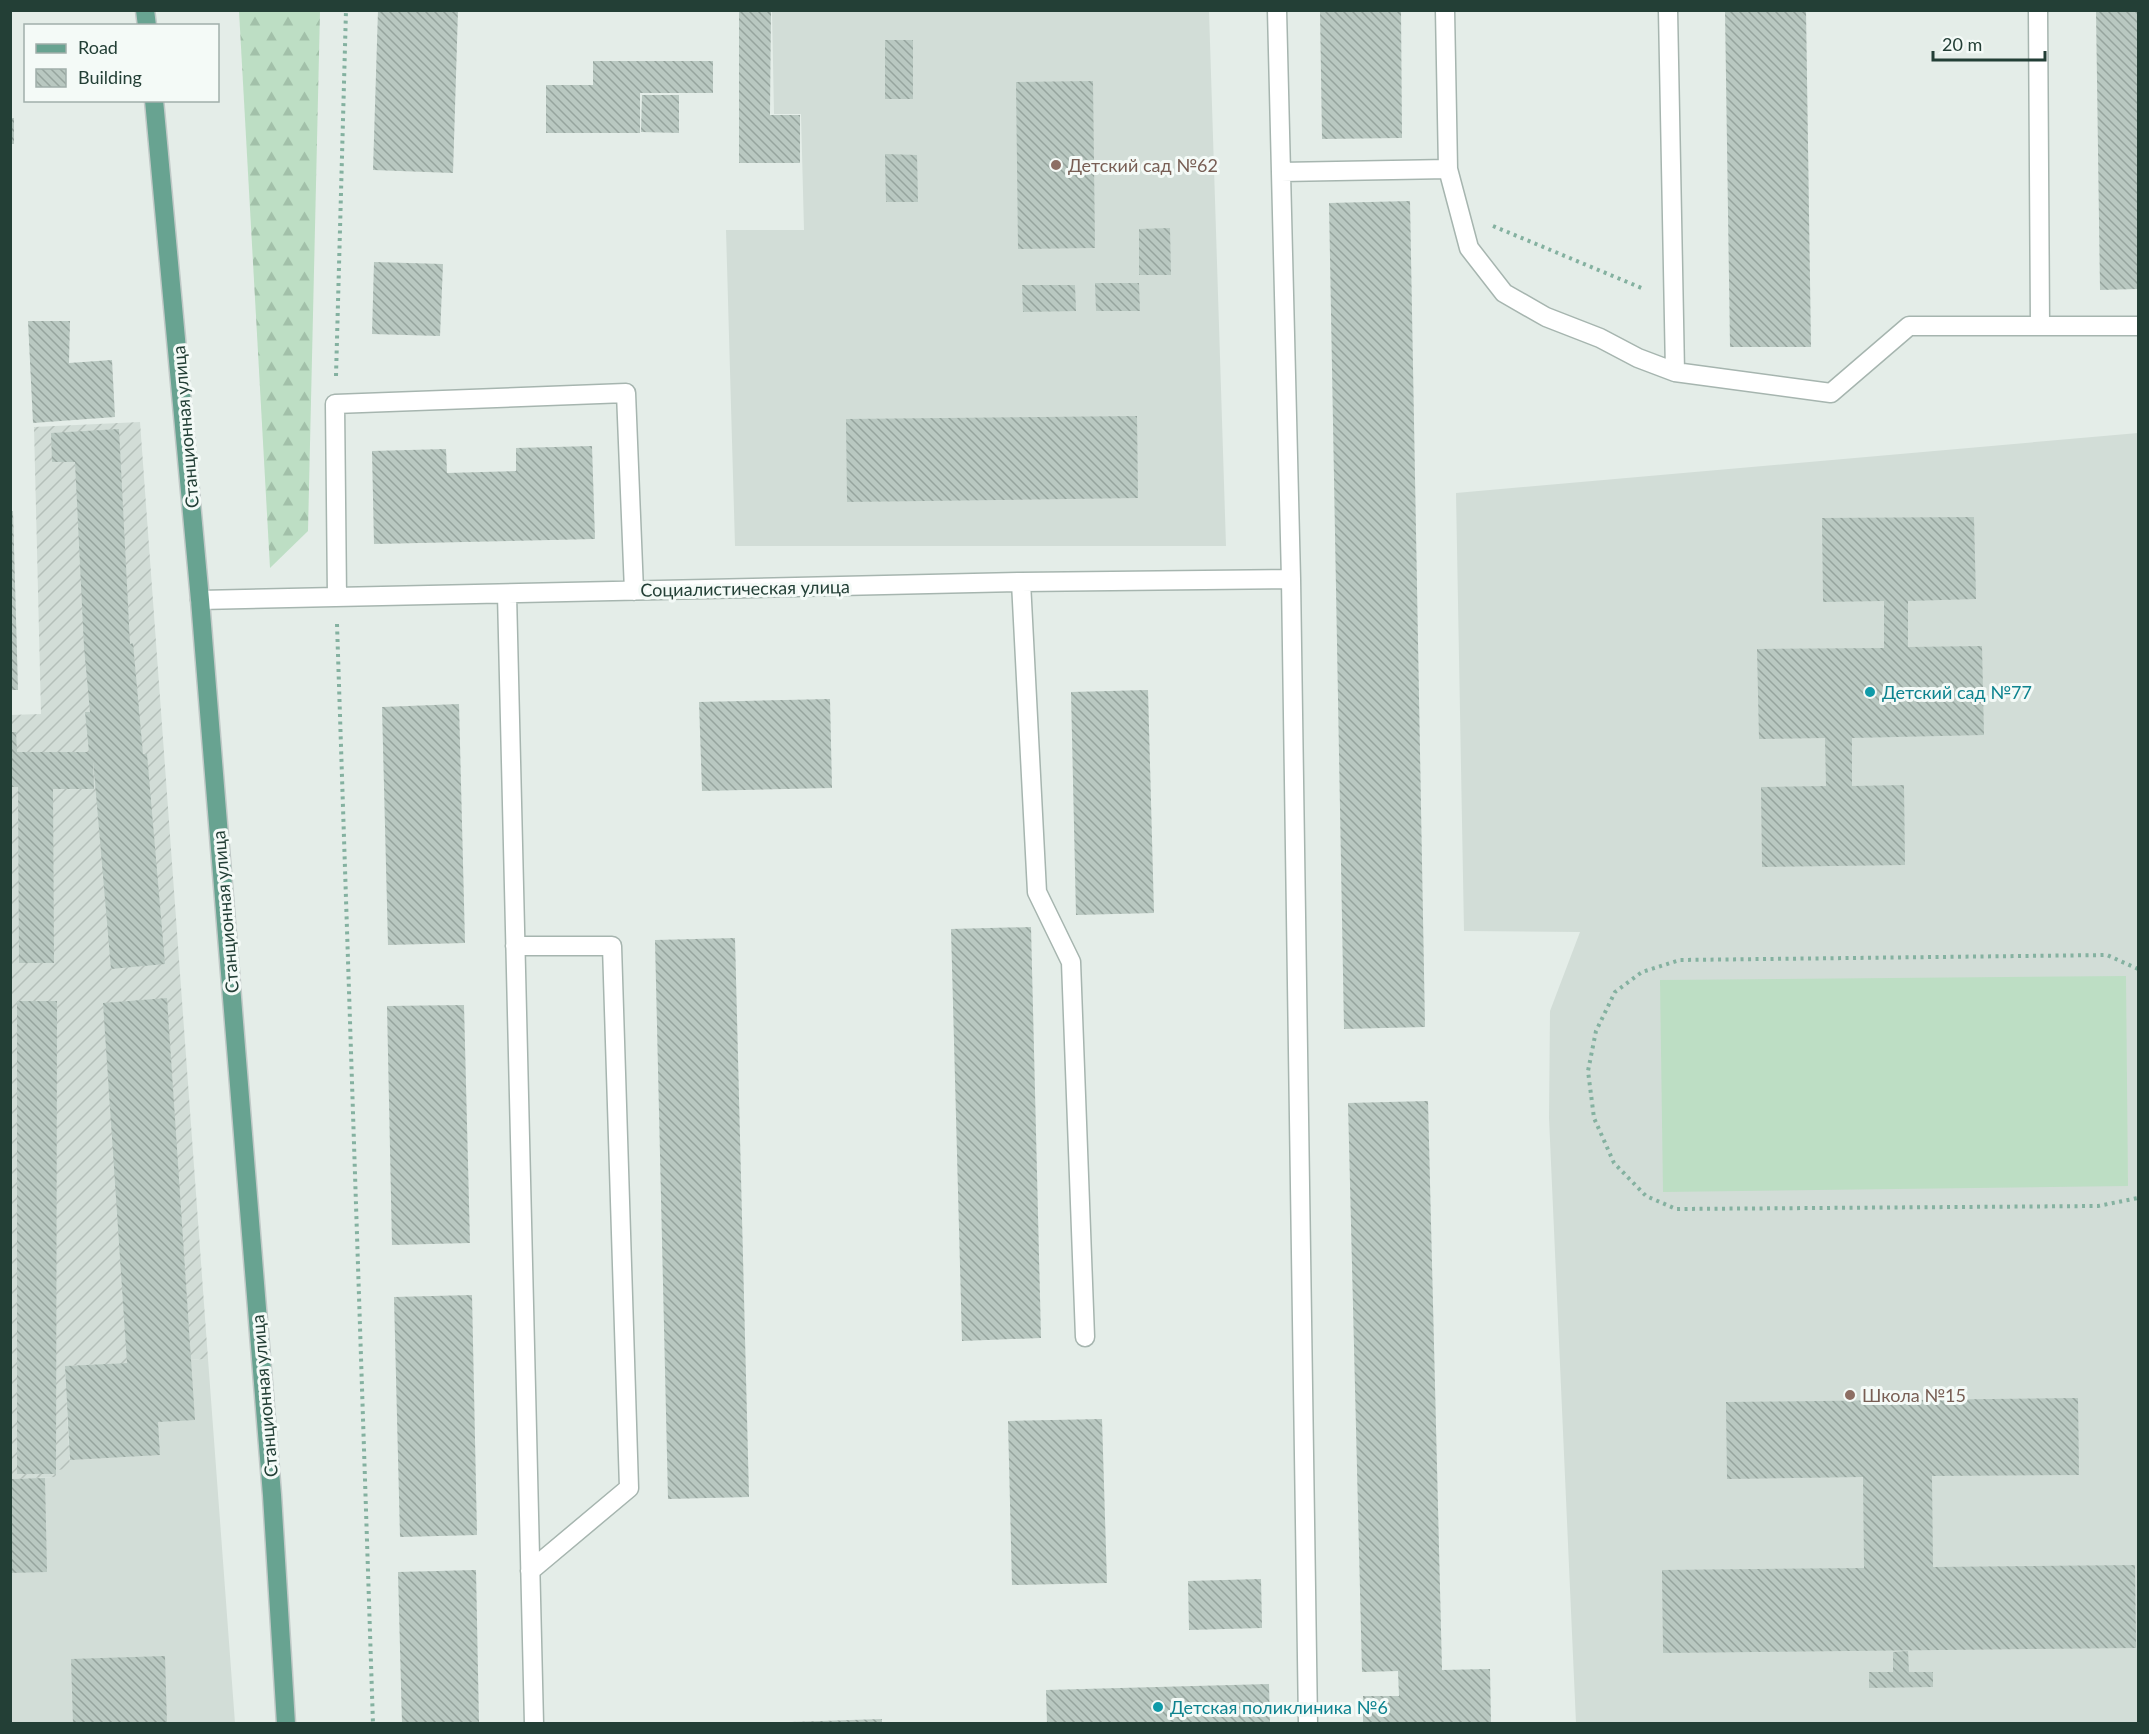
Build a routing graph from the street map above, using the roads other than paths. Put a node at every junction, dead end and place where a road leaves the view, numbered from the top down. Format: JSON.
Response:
{"nodes":[{"id":1,"x":1277,"y":10,"type":"edge"},
{"id":2,"x":1445,"y":10,"type":"edge"},
{"id":3,"x":1668,"y":10,"type":"edge"},
{"id":4,"x":2038,"y":10,"type":"edge"},
{"id":5,"x":154,"y":102,"type":"edge"},
{"id":6,"x":1448,"y":169,"type":"junction"},
{"id":7,"x":1281,"y":172,"type":"junction"},
{"id":8,"x":2040,"y":326,"type":"junction"},
{"id":9,"x":2139,"y":326,"type":"edge"},
{"id":10,"x":1675,"y":372,"type":"junction"},
{"id":11,"x":1291,"y":579,"type":"junction"},
{"id":12,"x":1021,"y":582,"type":"junction"},
{"id":13,"x":634,"y":591,"type":"junction"},
{"id":14,"x":507,"y":594,"type":"junction"},
{"id":15,"x":337,"y":597,"type":"junction"},
{"id":16,"x":200,"y":600,"type":"junction"},
{"id":17,"x":515,"y":946,"type":"junction"},
{"id":18,"x":1085,"y":1338,"type":"dead end"},
{"id":19,"x":531,"y":1571,"type":"junction"},
{"id":20,"x":286,"y":1724,"type":"edge"},
{"id":21,"x":534,"y":1724,"type":"edge"},
{"id":22,"x":1308,"y":1724,"type":"edge"}],
"edges":[{"from":1,"to":7,"type":"street"},
{"from":2,"to":6,"type":"street"},
{"from":3,"to":10,"type":"street"},
{"from":4,"to":8,"type":"street"},
{"from":5,"to":16,"type":"main road","name":"Станционная улица"},
{"from":6,"to":7,"type":"street"},
{"from":6,"to":10,"type":"street"},
{"from":7,"to":11,"type":"street"},
{"from":8,"to":9,"type":"street"},
{"from":8,"to":10,"type":"street"},
{"from":11,"to":12,"type":"street","name":"Социалистическая улица"},
{"from":11,"to":22,"type":"street"},
{"from":12,"to":13,"type":"street","name":"Социалистическая улица"},
{"from":12,"to":18,"type":"street"},
{"from":13,"to":14,"type":"street","name":"Социалистическая улица"},
{"from":13,"to":15,"type":"street"},
{"from":14,"to":15,"type":"street","name":"Социалистическая улица"},
{"from":14,"to":17,"type":"street"},
{"from":15,"to":16,"type":"street","name":"Социалистическая улица"},
{"from":16,"to":20,"type":"main road","name":"Станционная улица"},
{"from":17,"to":19,"type":"street"},
{"from":17,"to":19,"type":"street"},
{"from":19,"to":21,"type":"street"}]}
